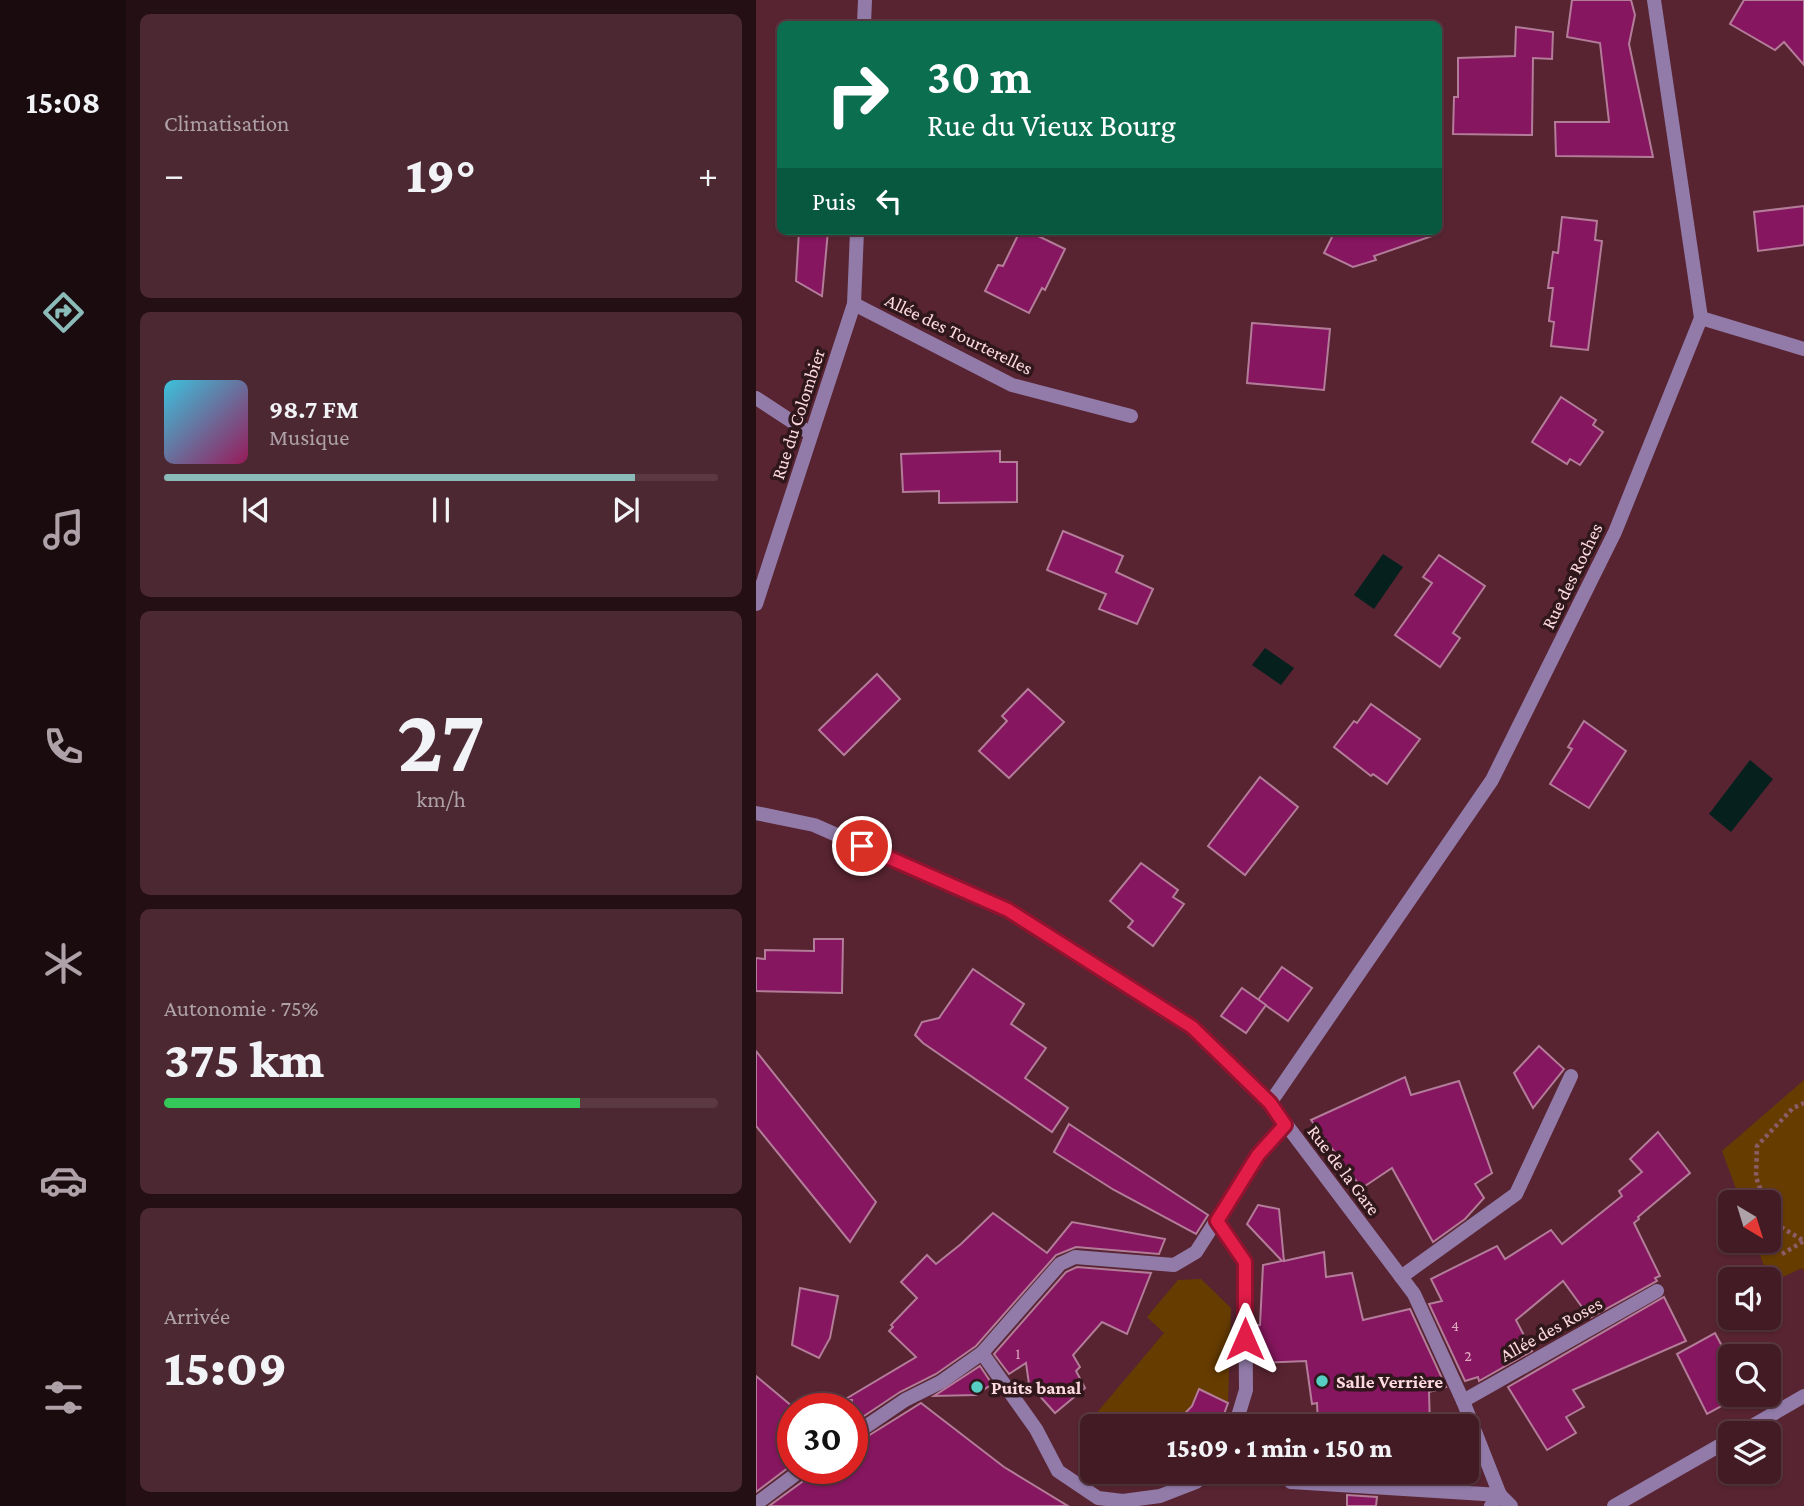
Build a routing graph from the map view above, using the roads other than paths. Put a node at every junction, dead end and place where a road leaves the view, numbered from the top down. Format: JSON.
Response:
{"nodes":[{"id":1,"x":865,"y":0,"type":"edge"},
{"id":2,"x":1654,"y":0,"type":"edge"},
{"id":3,"x":864,"y":21,"type":"edge"},
{"id":4,"x":857,"y":235,"type":"edge"},
{"id":5,"x":854,"y":304,"type":"junction"},
{"id":6,"x":1701,"y":318,"type":"junction"},
{"id":7,"x":1804,"y":349,"type":"edge"},
{"id":8,"x":756,"y":398,"type":"edge"},
{"id":9,"x":1131,"y":416,"type":"dead end"},
{"id":10,"x":811,"y":434,"type":"junction"},
{"id":11,"x":756,"y":604,"type":"edge"},
{"id":12,"x":756,"y":813,"type":"edge"},
{"id":13,"x":1571,"y":1076,"type":"dead end"},
{"id":14,"x":1270,"y":1103,"type":"junction"},
{"id":15,"x":1285,"y":1125,"type":"junction"},
{"id":16,"x":1217,"y":1221,"type":"junction"},
{"id":17,"x":1401,"y":1277,"type":"junction"},
{"id":18,"x":1657,"y":1291,"type":"dead end"},
{"id":19,"x":982,"y":1353,"type":"junction"},
{"id":20,"x":1804,"y":1396,"type":"edge"},
{"id":21,"x":1463,"y":1401,"type":"junction"},
{"id":22,"x":1239,"y":1414,"type":"edge"},
{"id":23,"x":1761,"y":1421,"type":"edge"},
{"id":24,"x":868,"y":1425,"type":"edge"},
{"id":25,"x":1718,"y":1446,"type":"edge"},
{"id":26,"x":783,"y":1484,"type":"edge"},
{"id":27,"x":1191,"y":1484,"type":"edge"},
{"id":28,"x":1314,"y":1484,"type":"edge"},
{"id":29,"x":1495,"y":1500,"type":"edge"},
{"id":30,"x":756,"y":1504,"type":"edge"},
{"id":31,"x":1511,"y":1506,"type":"edge"},
{"id":32,"x":1614,"y":1506,"type":"edge"}],
"edges":[{"from":1,"to":3,"type":"street"},
{"from":2,"to":6,"type":"street"},
{"from":4,"to":5,"type":"street","name":"Rue du Colombier"},
{"from":5,"to":9,"type":"street","name":"Allée des Tourterelles"},
{"from":5,"to":10,"type":"street","name":"Rue du Colombier"},
{"from":6,"to":7,"type":"street"},
{"from":6,"to":14,"type":"street","name":"Rue des Roches"},
{"from":8,"to":10,"type":"street"},
{"from":10,"to":11,"type":"street","name":"Rue du Colombier"},
{"from":12,"to":14,"type":"street","name":"Rue de la Gare"},
{"from":13,"to":17,"type":"street"},
{"from":14,"to":15,"type":"street","name":"Rue de la Gare"},
{"from":15,"to":16,"type":"street"},
{"from":15,"to":17,"type":"street","name":"Rue de la Gare"},
{"from":16,"to":19,"type":"street"},
{"from":16,"to":22,"type":"street"},
{"from":17,"to":21,"type":"street","name":"Rue de la Gare"},
{"from":18,"to":21,"type":"street","name":"Allée des Roses"},
{"from":19,"to":24,"type":"street"},
{"from":19,"to":27,"type":"street"},
{"from":20,"to":23,"type":"street"},
{"from":21,"to":29,"type":"street","name":"Rue de la Gare"},
{"from":25,"to":32,"type":"street"},
{"from":26,"to":30,"type":"street"},
{"from":28,"to":29,"type":"street"},
{"from":29,"to":31,"type":"street"}]}
